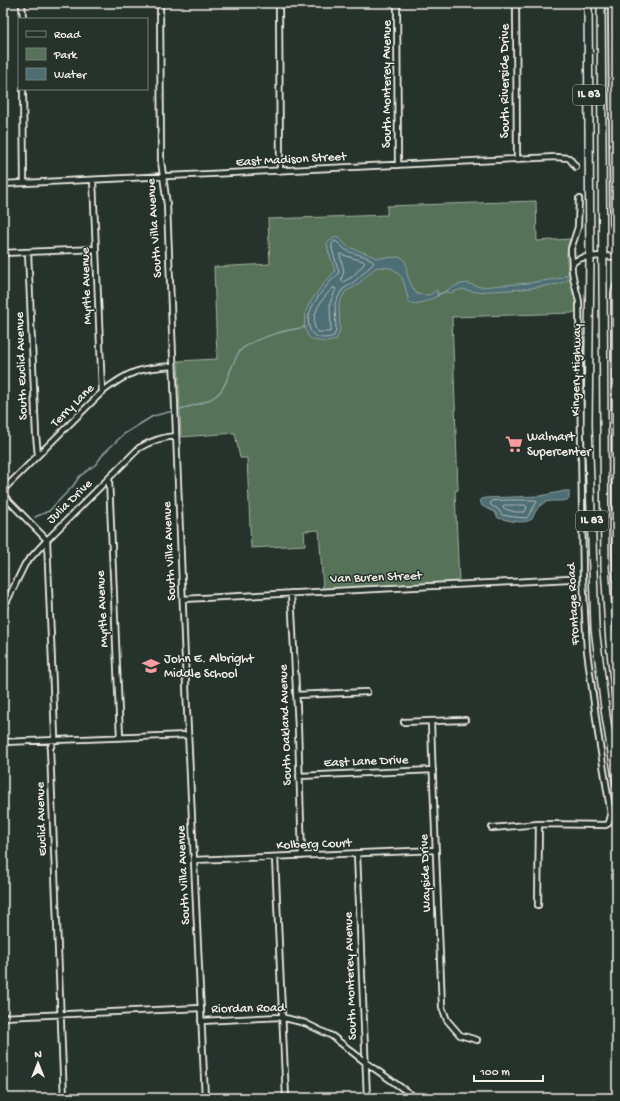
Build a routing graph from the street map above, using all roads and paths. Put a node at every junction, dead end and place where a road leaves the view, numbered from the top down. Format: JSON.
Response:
{"nodes":[{"id":1,"x":22,"y":3,"type":"edge"},
{"id":2,"x":160,"y":3,"type":"edge"},
{"id":3,"x":279,"y":3,"type":"edge"},
{"id":4,"x":397,"y":3,"type":"edge"},
{"id":5,"x":516,"y":3,"type":"edge"},
{"id":6,"x":588,"y":3,"type":"edge"},
{"id":7,"x":601,"y":3,"type":"edge"},
{"id":8,"x":611,"y":3,"type":"edge"},
{"id":9,"x":22,"y":18,"type":"edge"},
{"id":10,"x":23,"y":90,"type":"edge"},
{"id":11,"x":517,"y":160,"type":"junction"},
{"id":12,"x":398,"y":165,"type":"junction"},
{"id":13,"x":576,"y":167,"type":"dead end"},
{"id":14,"x":280,"y":171,"type":"junction"},
{"id":15,"x":164,"y":176,"type":"junction"},
{"id":16,"x":93,"y":180,"type":"junction"},
{"id":17,"x":24,"y":183,"type":"junction"},
{"id":18,"x":3,"y":184,"type":"edge"},
{"id":19,"x":579,"y":199,"type":"dead end"},
{"id":20,"x":617,"y":236,"type":"edge"},
{"id":21,"x":96,"y":249,"type":"junction"},
{"id":22,"x":28,"y":252,"type":"junction"},
{"id":23,"x":3,"y":253,"type":"edge"},
{"id":24,"x":603,"y":256,"type":"junction"},
{"id":25,"x":617,"y":256,"type":"edge"},
{"id":26,"x":590,"y":257,"type":"junction"},
{"id":27,"x":572,"y":265,"type":"junction"},
{"id":28,"x":617,"y":283,"type":"edge"},
{"id":29,"x":174,"y":366,"type":"junction"},
{"id":30,"x":102,"y":392,"type":"junction"},
{"id":31,"x":176,"y":436,"type":"junction"},
{"id":32,"x":38,"y":455,"type":"junction"},
{"id":33,"x":109,"y":480,"type":"junction"},
{"id":34,"x":3,"y":490,"type":"edge"},
{"id":35,"x":3,"y":495,"type":"edge"},
{"id":36,"x":48,"y":540,"type":"junction"},
{"id":37,"x":569,"y":580,"type":"dead end"},
{"id":38,"x":616,"y":580,"type":"edge"},
{"id":39,"x":291,"y":592,"type":"junction"},
{"id":40,"x":617,"y":595,"type":"edge"},
{"id":41,"x":183,"y":599,"type":"junction"},
{"id":42,"x":3,"y":610,"type":"edge"},
{"id":43,"x":367,"y":692,"type":"dead end"},
{"id":44,"x":296,"y":695,"type":"junction"},
{"id":45,"x":617,"y":708,"type":"edge"},
{"id":46,"x":465,"y":720,"type":"dead end"},
{"id":47,"x":431,"y":721,"type":"junction"},
{"id":48,"x":404,"y":722,"type":"dead end"},
{"id":49,"x":188,"y":735,"type":"junction"},
{"id":50,"x":120,"y":737,"type":"junction"},
{"id":51,"x":52,"y":740,"type":"junction"},
{"id":52,"x":3,"y":742,"type":"edge"},
{"id":53,"x":433,"y":770,"type":"junction"},
{"id":54,"x":299,"y":776,"type":"junction"},
{"id":55,"x":617,"y":784,"type":"edge"},
{"id":56,"x":539,"y":824,"type":"junction"},
{"id":57,"x":492,"y":828,"type":"dead end"},
{"id":58,"x":436,"y":850,"type":"junction"},
{"id":59,"x":357,"y":854,"type":"junction"},
{"id":60,"x":302,"y":856,"type":"junction"},
{"id":61,"x":275,"y":858,"type":"junction"},
{"id":62,"x":194,"y":860,"type":"junction"},
{"id":63,"x":538,"y":905,"type":"dead end"},
{"id":64,"x":201,"y":1008,"type":"junction"},
{"id":65,"x":61,"y":1015,"type":"junction"},
{"id":66,"x":3,"y":1017,"type":"edge"},
{"id":67,"x":282,"y":1017,"type":"junction"},
{"id":68,"x":201,"y":1021,"type":"junction"},
{"id":69,"x":476,"y":1040,"type":"dead end"},
{"id":70,"x":365,"y":1062,"type":"junction"},
{"id":71,"x":64,"y":1098,"type":"edge"},
{"id":72,"x":205,"y":1098,"type":"edge"},
{"id":73,"x":286,"y":1098,"type":"edge"},
{"id":74,"x":367,"y":1098,"type":"edge"},
{"id":75,"x":416,"y":1098,"type":"edge"}],
"edges":[{"from":1,"to":9,"type":"street"},
{"from":2,"to":15,"type":"street","name":"South Villa Avenue"},
{"from":3,"to":14,"type":"street"},
{"from":4,"to":12,"type":"street","name":"South Monterey Avenue"},
{"from":5,"to":11,"type":"street","name":"South Riverside Drive"},
{"from":6,"to":26,"type":"highway","name":"Kingery Highway","number":"IL 83"},
{"from":7,"to":24,"type":"highway","name":"Kingery Highway","number":"IL 83"},
{"from":8,"to":20,"type":"street"},
{"from":10,"to":17,"type":"street"},
{"from":11,"to":12,"type":"street","name":"East Madison Street"},
{"from":11,"to":13,"type":"street","name":"East Madison Street"},
{"from":12,"to":14,"type":"street","name":"East Madison Street"},
{"from":14,"to":15,"type":"street","name":"East Madison Street"},
{"from":15,"to":16,"type":"street","name":"East Madison Street"},
{"from":15,"to":29,"type":"street","name":"South Villa Avenue"},
{"from":16,"to":17,"type":"street","name":"East Madison Street"},
{"from":16,"to":21,"type":"street","name":"Myrtle Avenue"},
{"from":17,"to":18,"type":"street","name":"East Madison Street"},
{"from":19,"to":27,"type":"street","name":"Frontage Road"},
{"from":21,"to":22,"type":"street"},
{"from":21,"to":30,"type":"street","name":"Myrtle Avenue"},
{"from":22,"to":23,"type":"street"},
{"from":22,"to":32,"type":"street","name":"South Euclid Avenue"},
{"from":24,"to":25,"type":"street"},
{"from":24,"to":26,"type":"street"},
{"from":24,"to":45,"type":"highway","name":"Kingery Highway","number":"IL 83"},
{"from":26,"to":27,"type":"street"},
{"from":26,"to":55,"type":"highway","name":"Kingery Highway","number":"IL 83"},
{"from":27,"to":56,"type":"street","name":"Frontage Road"},
{"from":28,"to":38,"type":"street"},
{"from":29,"to":30,"type":"street","name":"Terry Lane"},
{"from":29,"to":31,"type":"street","name":"South Villa Avenue"},
{"from":30,"to":32,"type":"street","name":"Terry Lane"},
{"from":31,"to":33,"type":"street","name":"Julia Drive"},
{"from":31,"to":41,"type":"street","name":"South Villa Avenue"},
{"from":32,"to":34,"type":"street","name":"Terry Lane"},
{"from":33,"to":36,"type":"street","name":"Julia Drive"},
{"from":33,"to":50,"type":"street","name":"Myrtle Avenue"},
{"from":35,"to":36,"type":"street"},
{"from":36,"to":42,"type":"street","name":"Julia Drive"},
{"from":36,"to":51,"type":"street","name":"Euclid Avenue"},
{"from":37,"to":39,"type":"street","name":"Van Buren Street"},
{"from":38,"to":40,"type":"street"},
{"from":39,"to":41,"type":"street","name":"Van Buren Street"},
{"from":39,"to":44,"type":"street","name":"South Oakland Avenue"},
{"from":41,"to":49,"type":"street","name":"South Villa Avenue"},
{"from":43,"to":44,"type":"street"},
{"from":44,"to":54,"type":"street","name":"South Oakland Avenue"},
{"from":46,"to":47,"type":"street"},
{"from":47,"to":48,"type":"street"},
{"from":47,"to":53,"type":"street","name":"Wayside Drive"},
{"from":49,"to":50,"type":"street"},
{"from":49,"to":62,"type":"street","name":"South Villa Avenue"},
{"from":50,"to":51,"type":"street"},
{"from":51,"to":52,"type":"street"},
{"from":51,"to":65,"type":"street","name":"Euclid Avenue"},
{"from":53,"to":54,"type":"street","name":"East Lane Drive"},
{"from":53,"to":58,"type":"street","name":"Wayside Drive"},
{"from":54,"to":60,"type":"street","name":"South Oakland Avenue"},
{"from":56,"to":57,"type":"street","name":"Frontage Road"},
{"from":56,"to":63,"type":"street"},
{"from":58,"to":59,"type":"street","name":"Kolberg Court"},
{"from":58,"to":69,"type":"street","name":"Wayside Drive"},
{"from":59,"to":60,"type":"street","name":"Kolberg Court"},
{"from":59,"to":70,"type":"street","name":"South Monterey Avenue"},
{"from":60,"to":61,"type":"street","name":"Kolberg Court"},
{"from":61,"to":62,"type":"street","name":"Kolberg Court"},
{"from":61,"to":67,"type":"street"},
{"from":62,"to":64,"type":"street","name":"South Villa Avenue"},
{"from":64,"to":65,"type":"street","name":"Riordan Road"},
{"from":64,"to":68,"type":"street","name":"South Villa Avenue"},
{"from":65,"to":66,"type":"street","name":"Riordan Road"},
{"from":65,"to":71,"type":"street","name":"Euclid Avenue"},
{"from":67,"to":68,"type":"street","name":"Riordan Road"},
{"from":67,"to":70,"type":"street","name":"Riordan Road"},
{"from":67,"to":73,"type":"street"},
{"from":68,"to":72,"type":"street","name":"South Villa Avenue"},
{"from":70,"to":74,"type":"street","name":"South Monterey Avenue"},
{"from":70,"to":75,"type":"street","name":"Riordan Road"}]}
